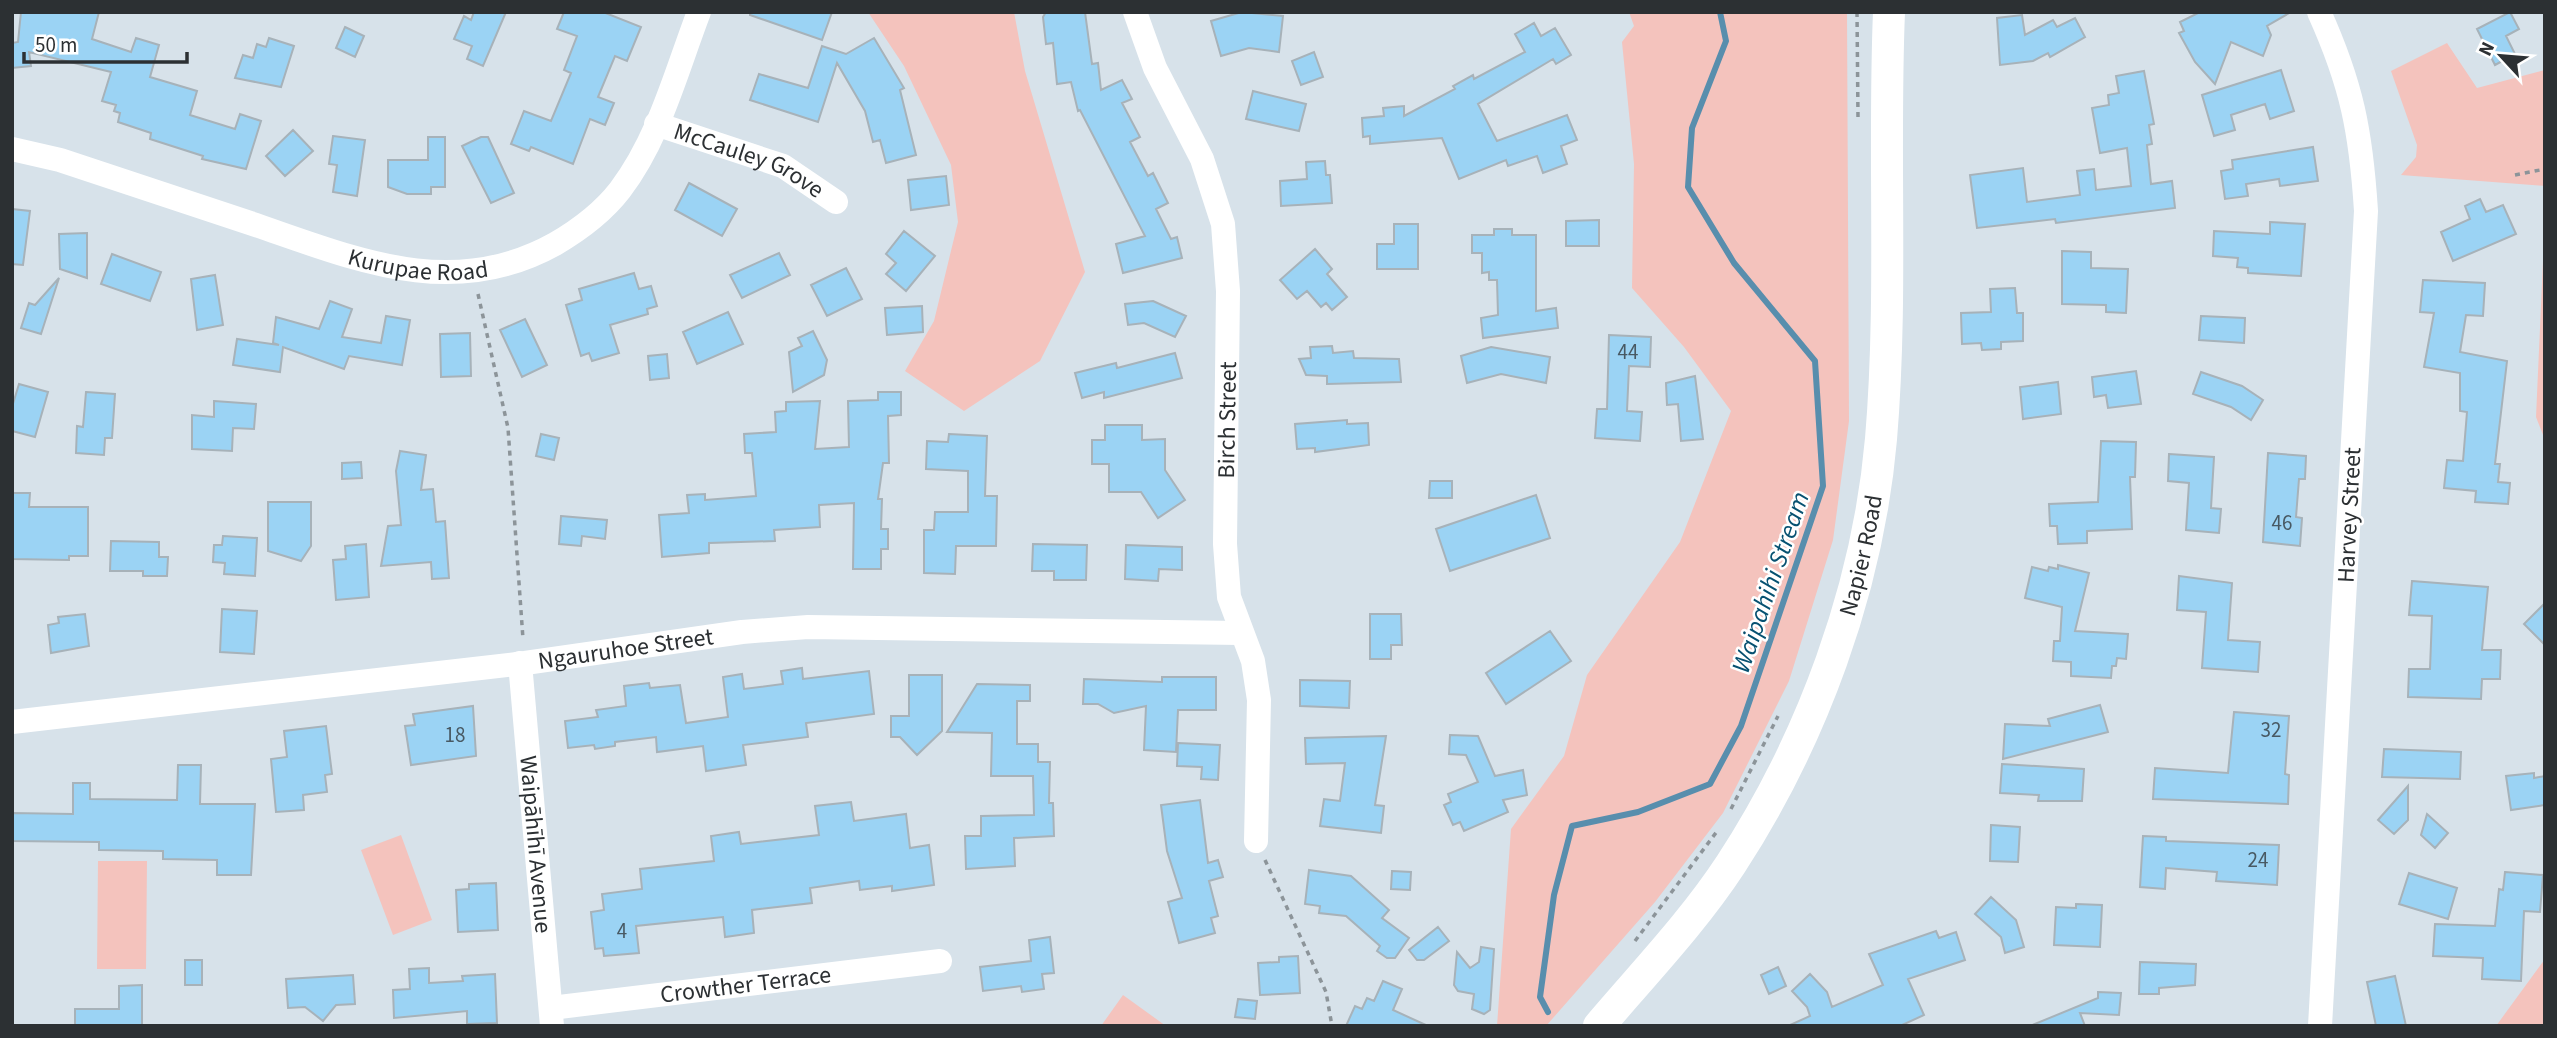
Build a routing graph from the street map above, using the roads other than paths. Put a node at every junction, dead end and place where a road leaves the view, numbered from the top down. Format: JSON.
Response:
{"nodes":[{"id":1,"x":699,"y":12,"type":"edge"},
{"id":2,"x":1135,"y":12,"type":"edge"},
{"id":3,"x":1889,"y":12,"type":"edge"},
{"id":4,"x":2319,"y":12,"type":"edge"},
{"id":5,"x":656,"y":124,"type":"junction"},
{"id":6,"x":12,"y":149,"type":"edge"},
{"id":7,"x":836,"y":202,"type":"dead end"},
{"id":8,"x":1241,"y":633,"type":"junction"},
{"id":9,"x":522,"y":663,"type":"junction"},
{"id":10,"x":12,"y":722,"type":"edge"},
{"id":11,"x":1256,"y":841,"type":"road end"},
{"id":12,"x":940,"y":961,"type":"dead end"},
{"id":13,"x":551,"y":1017,"type":"edge"},
{"id":14,"x":1600,"y":1026,"type":"edge"},
{"id":15,"x":2320,"y":1026,"type":"edge"}],
"edges":[{"from":1,"to":5,"type":"street","name":"Kurupae Road"},
{"from":2,"to":8,"type":"street","name":"Birch Street"},
{"from":3,"to":14,"type":"main road","name":"Napier Road"},
{"from":4,"to":15,"type":"street","name":"Harvey Street"},
{"from":5,"to":6,"type":"street","name":"Kurupae Road"},
{"from":5,"to":7,"type":"street","name":"McCauley Grove"},
{"from":8,"to":9,"type":"street","name":"Ngauruhoe Street"},
{"from":8,"to":11,"type":"street","name":"Birch Street"},
{"from":9,"to":10,"type":"street","name":"Ngauruhoe Street"},
{"from":9,"to":13,"type":"street","name":"Waipāhīhī Avenue"},
{"from":12,"to":13,"type":"street","name":"Crowther Terrace"}]}
